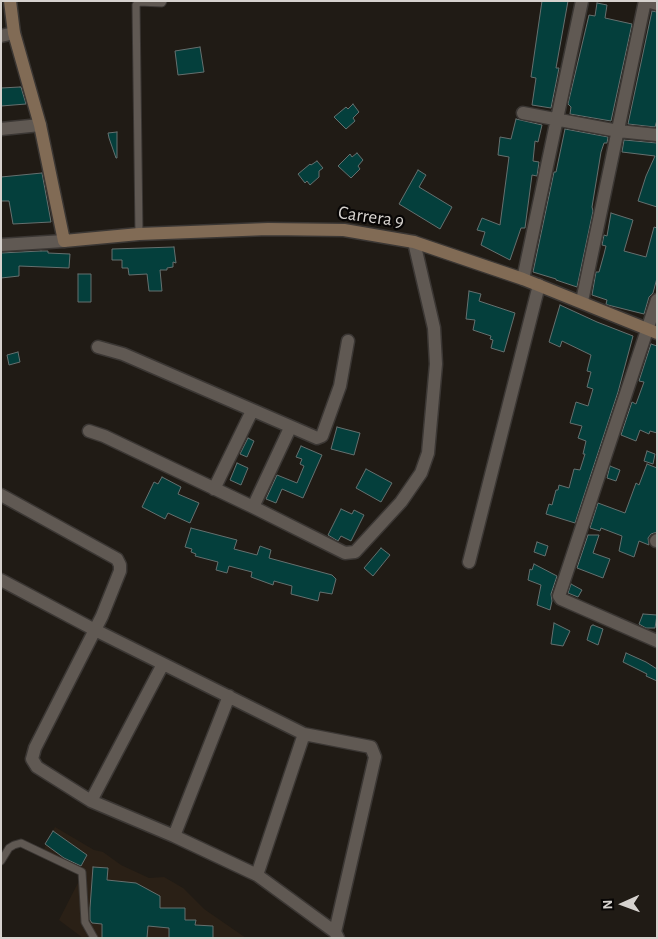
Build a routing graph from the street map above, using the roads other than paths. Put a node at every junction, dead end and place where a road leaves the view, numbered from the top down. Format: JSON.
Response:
{"nodes":[{"id":1,"x":10,"y":1,"type":"edge"},
{"id":2,"x":163,"y":1,"type":"edge"},
{"id":3,"x":582,"y":1,"type":"edge"},
{"id":4,"x":646,"y":1,"type":"edge"},
{"id":5,"x":657,"y":4,"type":"edge"},
{"id":6,"x":14,"y":33,"type":"junction"},
{"id":7,"x":1,"y":36,"type":"edge"},
{"id":8,"x":522,"y":113,"type":"dead end"},
{"id":9,"x":557,"y":120,"type":"junction"},
{"id":10,"x":40,"y":125,"type":"junction"},
{"id":11,"x":1,"y":129,"type":"edge"},
{"id":12,"x":618,"y":131,"type":"junction"},
{"id":13,"x":657,"y":135,"type":"edge"},
{"id":14,"x":139,"y":234,"type":"junction"},
{"id":15,"x":64,"y":241,"type":"junction"},
{"id":16,"x":414,"y":242,"type":"junction"},
{"id":17,"x":1,"y":245,"type":"edge"},
{"id":18,"x":523,"y":279,"type":"junction"},
{"id":19,"x":539,"y":285,"type":"junction"},
{"id":20,"x":657,"y":300,"type":"edge"},
{"id":21,"x":582,"y":301,"type":"junction"},
{"id":22,"x":652,"y":331,"type":"edge"},
{"id":23,"x":348,"y":341,"type":"dead end"},
{"id":24,"x":98,"y":347,"type":"dead end"},
{"id":25,"x":252,"y":411,"type":"junction"},
{"id":26,"x":290,"y":428,"type":"junction"},
{"id":27,"x":89,"y":431,"type":"dead end"},
{"id":28,"x":214,"y":489,"type":"junction"},
{"id":29,"x":1,"y":494,"type":"edge"},
{"id":30,"x":254,"y":507,"type":"junction"},
{"id":31,"x":469,"y":562,"type":"dead end"},
{"id":32,"x":1,"y":580,"type":"edge"},
{"id":33,"x":95,"y":630,"type":"junction"},
{"id":34,"x":657,"y":641,"type":"edge"},
{"id":35,"x":163,"y":664,"type":"junction"},
{"id":36,"x":229,"y":696,"type":"junction"},
{"id":37,"x":304,"y":734,"type":"junction"},
{"id":38,"x":91,"y":801,"type":"junction"},
{"id":39,"x":174,"y":836,"type":"junction"},
{"id":40,"x":1,"y":861,"type":"edge"},
{"id":41,"x":257,"y":875,"type":"junction"},
{"id":42,"x":336,"y":935,"type":"edge"},
{"id":43,"x":94,"y":938,"type":"edge"}],
"edges":[{"from":1,"to":6,"type":"main road"},
{"from":2,"to":14,"type":"lane"},
{"from":3,"to":9,"type":"street"},
{"from":4,"to":5,"type":"street"},
{"from":4,"to":12,"type":"street"},
{"from":6,"to":7,"type":"street"},
{"from":6,"to":10,"type":"main road"},
{"from":8,"to":9,"type":"street"},
{"from":9,"to":12,"type":"street"},
{"from":9,"to":18,"type":"street"},
{"from":10,"to":11,"type":"street"},
{"from":10,"to":15,"type":"main road"},
{"from":12,"to":13,"type":"street"},
{"from":12,"to":21,"type":"street"},
{"from":14,"to":15,"type":"main road","name":"Carrera 9"},
{"from":14,"to":16,"type":"main road","name":"Carrera 9"},
{"from":15,"to":17,"type":"street"},
{"from":16,"to":18,"type":"main road","name":"Carrera 9"},
{"from":16,"to":30,"type":"street"},
{"from":18,"to":19,"type":"main road","name":"Carrera 9"},
{"from":19,"to":21,"type":"main road","name":"Carrera 9"},
{"from":19,"to":31,"type":"street"},
{"from":20,"to":22,"type":"street"},
{"from":21,"to":22,"type":"main road","name":"Carrera 9"},
{"from":22,"to":34,"type":"street"},
{"from":23,"to":26,"type":"street"},
{"from":24,"to":25,"type":"street"},
{"from":25,"to":26,"type":"street"},
{"from":25,"to":28,"type":"street"},
{"from":26,"to":30,"type":"street"},
{"from":27,"to":28,"type":"street"},
{"from":28,"to":30,"type":"street"},
{"from":29,"to":33,"type":"street"},
{"from":32,"to":33,"type":"street"},
{"from":33,"to":35,"type":"street"},
{"from":33,"to":38,"type":"street"},
{"from":35,"to":36,"type":"street"},
{"from":35,"to":38,"type":"street"},
{"from":36,"to":37,"type":"street"},
{"from":36,"to":39,"type":"street"},
{"from":37,"to":41,"type":"street"},
{"from":37,"to":42,"type":"street"},
{"from":38,"to":39,"type":"street"},
{"from":39,"to":41,"type":"street"},
{"from":40,"to":43,"type":"lane"},
{"from":41,"to":42,"type":"street"}]}
